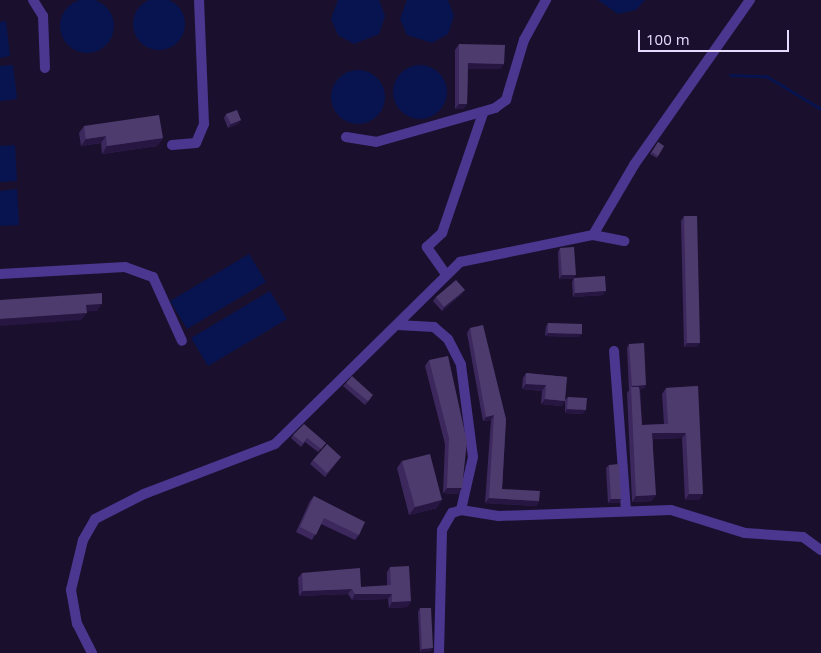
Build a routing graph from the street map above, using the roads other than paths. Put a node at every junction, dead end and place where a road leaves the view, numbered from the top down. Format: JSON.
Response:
{"nodes":[{"id":1,"x":33,"y":0,"type":"edge"},
{"id":2,"x":199,"y":0,"type":"edge"},
{"id":3,"x":546,"y":0,"type":"edge"},
{"id":4,"x":750,"y":0,"type":"edge"},
{"id":5,"x":45,"y":68,"type":"dead end"},
{"id":6,"x":483,"y":113,"type":"junction"},
{"id":7,"x":346,"y":137,"type":"dead end"},
{"id":8,"x":172,"y":144,"type":"dead end"},
{"id":9,"x":593,"y":235,"type":"junction"},
{"id":10,"x":624,"y":241,"type":"dead end"},
{"id":11,"x":445,"y":273,"type":"junction"},
{"id":12,"x":0,"y":274,"type":"edge"},
{"id":13,"x":397,"y":325,"type":"junction"},
{"id":14,"x":182,"y":341,"type":"dead end"},
{"id":15,"x":614,"y":351,"type":"dead end"},
{"id":16,"x":461,"y":510,"type":"junction"},
{"id":17,"x":626,"y":510,"type":"junction"},
{"id":18,"x":821,"y":550,"type":"edge"},
{"id":19,"x":92,"y":653,"type":"edge"},
{"id":20,"x":439,"y":653,"type":"edge"}],
"edges":[{"from":1,"to":5,"type":"street"},
{"from":2,"to":8,"type":"street"},
{"from":3,"to":6,"type":"street"},
{"from":4,"to":9,"type":"street"},
{"from":6,"to":7,"type":"street"},
{"from":6,"to":11,"type":"street"},
{"from":9,"to":10,"type":"street"},
{"from":9,"to":11,"type":"street"},
{"from":11,"to":13,"type":"street"},
{"from":12,"to":14,"type":"street"},
{"from":13,"to":16,"type":"street"},
{"from":13,"to":19,"type":"street"},
{"from":15,"to":17,"type":"street"},
{"from":16,"to":17,"type":"street"},
{"from":16,"to":20,"type":"street"},
{"from":17,"to":18,"type":"street"}]}
